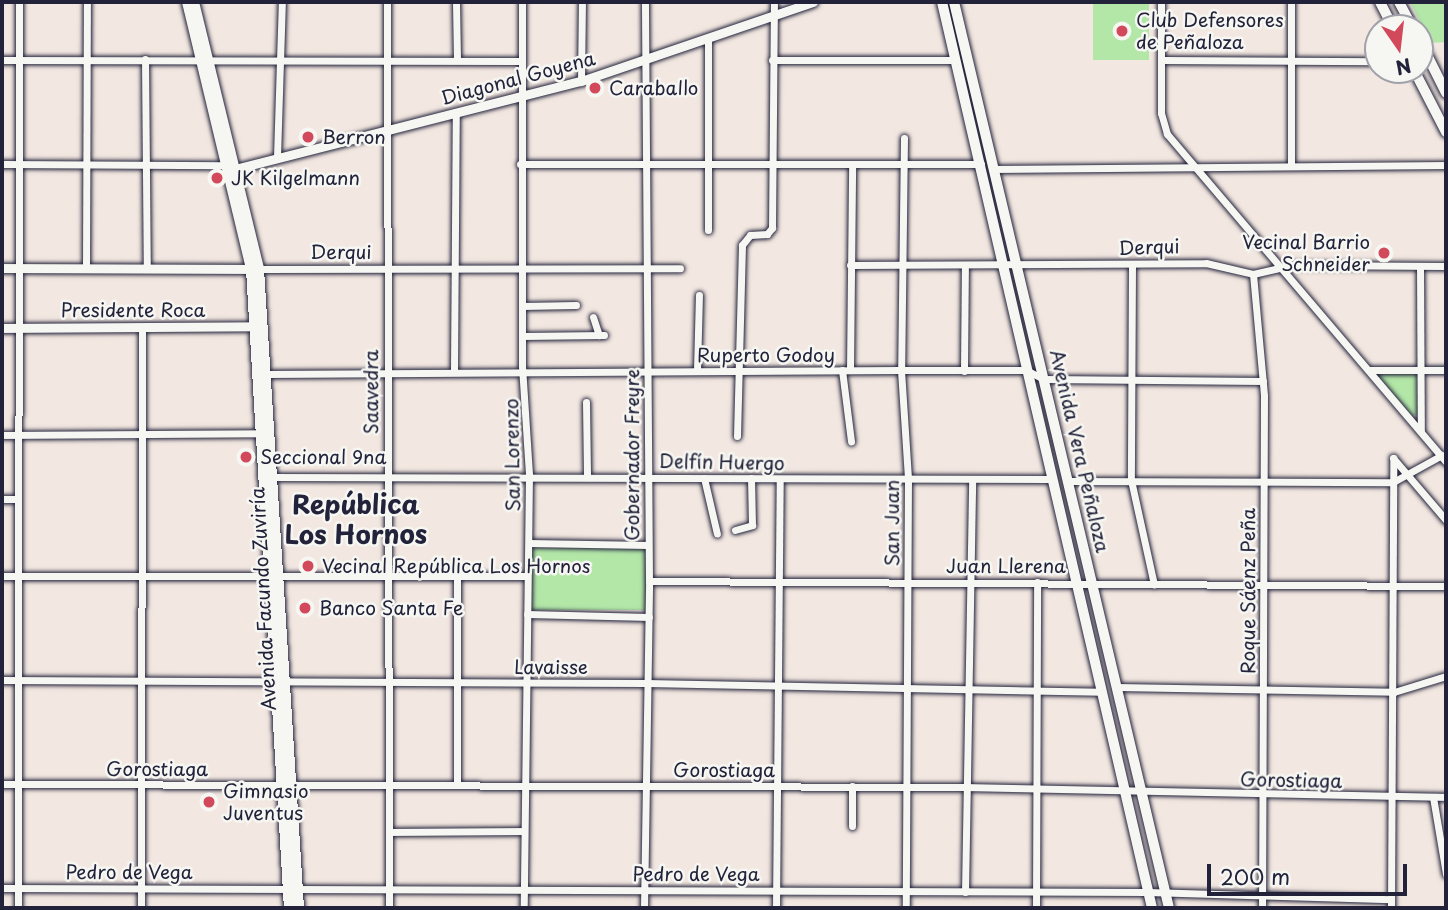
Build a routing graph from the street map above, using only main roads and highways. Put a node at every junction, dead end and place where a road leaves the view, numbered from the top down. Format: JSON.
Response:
{"nodes":[{"id":1,"x":187,"y":2,"type":"edge"},
{"id":2,"x":194,"y":2,"type":"edge"},
{"id":3,"x":942,"y":2,"type":"edge"},
{"id":4,"x":954,"y":2,"type":"edge"},
{"id":5,"x":204,"y":59,"type":"junction"},
{"id":6,"x":1434,"y":69,"type":"edge"},
{"id":7,"x":1421,"y":84,"type":"edge"},
{"id":8,"x":1446,"y":93,"type":"edge"},
{"id":9,"x":1446,"y":132,"type":"edge"},
{"id":10,"x":260,"y":326,"type":"junction"},
{"id":11,"x":269,"y":477,"type":"junction"},
{"id":12,"x":293,"y":888,"type":"junction"},
{"id":13,"x":289,"y":908,"type":"edge"},
{"id":14,"x":299,"y":908,"type":"edge"},
{"id":15,"x":1152,"y":908,"type":"edge"},
{"id":16,"x":1169,"y":908,"type":"edge"}],
"edges":[{"from":1,"to":5,"type":"main road","name":"Avenida Facundo Zuviría"},
{"from":2,"to":5,"type":"main road","name":"Avenida Facundo Zuviría"},
{"from":3,"to":15,"type":"main road","name":"Avenida Vera Peñaloza"},
{"from":4,"to":16,"type":"main road","name":"Avenida Vera Peñaloza"},
{"from":5,"to":10,"type":"main road","name":"Avenida Facundo Zuviría"},
{"from":6,"to":8,"type":"main road"},
{"from":7,"to":9,"type":"main road"},
{"from":10,"to":11,"type":"main road","name":"Avenida Facundo Zuviría"},
{"from":10,"to":11,"type":"main road","name":"Avenida Facundo Zuviría"},
{"from":11,"to":12,"type":"main road","name":"Avenida Facundo Zuviría"},
{"from":12,"to":13,"type":"main road","name":"Avenida Facundo Zuviría"},
{"from":12,"to":14,"type":"main road","name":"Avenida Facundo Zuviría"}]}
